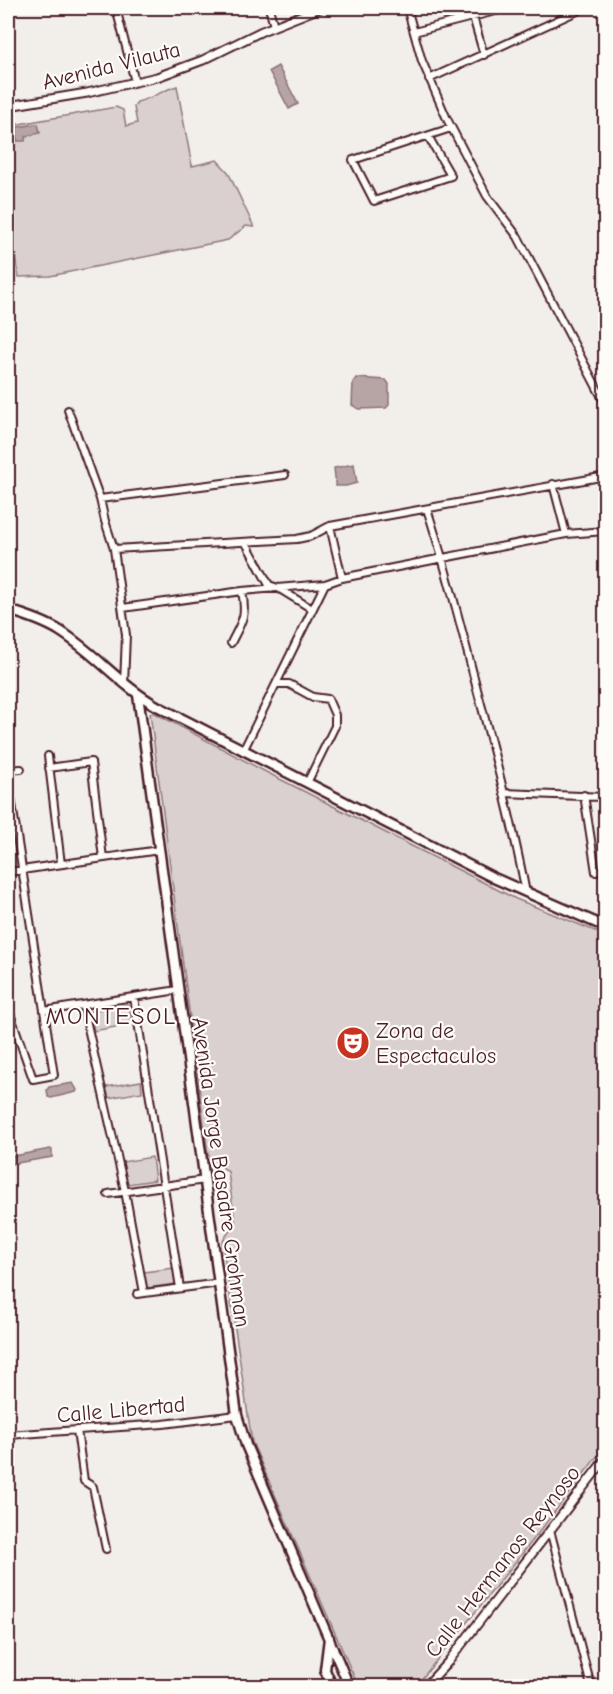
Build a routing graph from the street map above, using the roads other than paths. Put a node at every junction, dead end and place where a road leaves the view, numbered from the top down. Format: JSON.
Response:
{"nodes":[{"id":1,"x":116,"y":8,"type":"edge"},
{"id":2,"x":269,"y":8,"type":"edge"},
{"id":3,"x":315,"y":8,"type":"edge"},
{"id":4,"x":407,"y":8,"type":"edge"},
{"id":5,"x":507,"y":8,"type":"edge"},
{"id":6,"x":584,"y":8,"type":"edge"},
{"id":7,"x":473,"y":17,"type":"junction"},
{"id":8,"x":274,"y":26,"type":"junction"},
{"id":9,"x":414,"y":32,"type":"junction"},
{"id":10,"x":484,"y":55,"type":"junction"},
{"id":11,"x":429,"y":79,"type":"junction"},
{"id":12,"x":135,"y":82,"type":"junction"},
{"id":13,"x":8,"y":106,"type":"edge"},
{"id":14,"x":451,"y":128,"type":"junction"},
{"id":15,"x":428,"y":136,"type":"junction"},
{"id":16,"x":606,"y":405,"type":"edge"},
{"id":17,"x":68,"y":410,"type":"dead end"},
{"id":18,"x":285,"y":475,"type":"dead end"},
{"id":19,"x":606,"y":476,"type":"edge"},
{"id":20,"x":553,"y":484,"type":"junction"},
{"id":21,"x":100,"y":499,"type":"junction"},
{"id":22,"x":427,"y":509,"type":"junction"},
{"id":23,"x":330,"y":526,"type":"junction"},
{"id":24,"x":606,"y":531,"type":"edge"},
{"id":25,"x":566,"y":534,"type":"junction"},
{"id":26,"x":246,"y":543,"type":"junction"},
{"id":27,"x":114,"y":549,"type":"junction"},
{"id":28,"x":443,"y":558,"type":"junction"},
{"id":29,"x":342,"y":578,"type":"junction"},
{"id":30,"x":325,"y":584,"type":"junction"},
{"id":31,"x":278,"y":588,"type":"junction"},
{"id":32,"x":243,"y":591,"type":"junction"},
{"id":33,"x":123,"y":608,"type":"junction"},
{"id":34,"x":312,"y":609,"type":"junction"},
{"id":35,"x":8,"y":610,"type":"edge"},
{"id":36,"x":231,"y":643,"type":"dead end"},
{"id":37,"x":124,"y":684,"type":"junction"},
{"id":38,"x":276,"y":684,"type":"junction"},
{"id":39,"x":138,"y":695,"type":"junction"},
{"id":40,"x":243,"y":751,"type":"junction"},
{"id":41,"x":48,"y":756,"type":"dead end"},
{"id":42,"x":49,"y":768,"type":"junction"},
{"id":43,"x":21,"y":769,"type":"dead end"},
{"id":44,"x":8,"y":770,"type":"edge"},
{"id":45,"x":8,"y":778,"type":"edge"},
{"id":46,"x":307,"y":783,"type":"junction"},
{"id":47,"x":504,"y":793,"type":"junction"},
{"id":48,"x":584,"y":795,"type":"junction"},
{"id":49,"x":606,"y":797,"type":"edge"},
{"id":50,"x":159,"y":850,"type":"junction"},
{"id":51,"x":103,"y":858,"type":"junction"},
{"id":52,"x":61,"y":864,"type":"junction"},
{"id":53,"x":22,"y":870,"type":"junction"},
{"id":54,"x":8,"y":872,"type":"edge"},
{"id":55,"x":596,"y":872,"type":"dead end"},
{"id":56,"x":526,"y":893,"type":"junction"},
{"id":57,"x":606,"y":927,"type":"edge"},
{"id":58,"x":178,"y":990,"type":"junction"},
{"id":59,"x":134,"y":997,"type":"junction"},
{"id":60,"x":83,"y":1006,"type":"junction"},
{"id":61,"x":8,"y":1008,"type":"edge"},
{"id":62,"x":44,"y":1011,"type":"junction"},
{"id":63,"x":205,"y":1180,"type":"junction"},
{"id":64,"x":165,"y":1186,"type":"junction"},
{"id":65,"x":125,"y":1191,"type":"junction"},
{"id":66,"x":108,"y":1194,"type":"dead end"},
{"id":67,"x":220,"y":1283,"type":"junction"},
{"id":68,"x":180,"y":1288,"type":"junction"},
{"id":69,"x":237,"y":1414,"type":"junction"},
{"id":70,"x":76,"y":1430,"type":"junction"},
{"id":71,"x":8,"y":1435,"type":"edge"},
{"id":72,"x":606,"y":1458,"type":"edge"},
{"id":73,"x":550,"y":1530,"type":"junction"},
{"id":74,"x":106,"y":1549,"type":"dead end"},
{"id":75,"x":329,"y":1637,"type":"junction"},
{"id":76,"x":332,"y":1686,"type":"edge"},
{"id":77,"x":349,"y":1686,"type":"edge"},
{"id":78,"x":426,"y":1686,"type":"edge"},
{"id":79,"x":591,"y":1686,"type":"edge"}],
"edges":[{"from":1,"to":12,"type":"street"},
{"from":2,"to":8,"type":"street"},
{"from":3,"to":8,"type":"street","name":"Avenida Vilauta"},
{"from":4,"to":9,"type":"street"},
{"from":5,"to":7,"type":"street"},
{"from":6,"to":10,"type":"street"},
{"from":7,"to":9,"type":"street"},
{"from":7,"to":10,"type":"street"},
{"from":8,"to":12,"type":"street","name":"Avenida Vilauta"},
{"from":9,"to":11,"type":"street"},
{"from":10,"to":11,"type":"street"},
{"from":11,"to":14,"type":"street"},
{"from":12,"to":13,"type":"street","name":"Avenida Vilauta"},
{"from":14,"to":15,"type":"street"},
{"from":14,"to":16,"type":"street"},
{"from":15,"to":15,"type":"street"},
{"from":17,"to":21,"type":"street"},
{"from":18,"to":21,"type":"street"},
{"from":19,"to":20,"type":"street"},
{"from":20,"to":22,"type":"street"},
{"from":20,"to":25,"type":"street"},
{"from":21,"to":27,"type":"street"},
{"from":22,"to":23,"type":"street"},
{"from":22,"to":28,"type":"street"},
{"from":23,"to":26,"type":"street"},
{"from":23,"to":29,"type":"street"},
{"from":24,"to":25,"type":"street"},
{"from":25,"to":28,"type":"street"},
{"from":26,"to":27,"type":"street"},
{"from":26,"to":31,"type":"street"},
{"from":27,"to":33,"type":"street"},
{"from":28,"to":29,"type":"street"},
{"from":28,"to":47,"type":"street"},
{"from":29,"to":30,"type":"street"},
{"from":30,"to":31,"type":"street"},
{"from":30,"to":34,"type":"street"},
{"from":31,"to":32,"type":"street"},
{"from":31,"to":34,"type":"street"},
{"from":32,"to":33,"type":"street"},
{"from":32,"to":36,"type":"street"},
{"from":33,"to":37,"type":"street"},
{"from":34,"to":38,"type":"street"},
{"from":35,"to":37,"type":"main road"},
{"from":37,"to":39,"type":"main road"},
{"from":38,"to":40,"type":"street"},
{"from":38,"to":46,"type":"street"},
{"from":39,"to":40,"type":"main road"},
{"from":39,"to":50,"type":"main road","name":"Avenida Jorge Basadre Grohman"},
{"from":40,"to":46,"type":"main road"},
{"from":41,"to":42,"type":"street"},
{"from":42,"to":51,"type":"street"},
{"from":42,"to":52,"type":"street"},
{"from":43,"to":44,"type":"street"},
{"from":45,"to":53,"type":"street"},
{"from":46,"to":56,"type":"main road"},
{"from":47,"to":48,"type":"street"},
{"from":47,"to":56,"type":"street"},
{"from":48,"to":49,"type":"street"},
{"from":48,"to":55,"type":"street"},
{"from":50,"to":51,"type":"street"},
{"from":50,"to":58,"type":"main road","name":"Avenida Jorge Basadre Grohman"},
{"from":51,"to":52,"type":"street"},
{"from":52,"to":53,"type":"street"},
{"from":53,"to":54,"type":"street"},
{"from":53,"to":62,"type":"street"},
{"from":56,"to":57,"type":"main road"},
{"from":58,"to":59,"type":"street"},
{"from":58,"to":63,"type":"main road","name":"Avenida Jorge Basadre Grohman"},
{"from":59,"to":60,"type":"street"},
{"from":59,"to":64,"type":"street"},
{"from":60,"to":62,"type":"street"},
{"from":60,"to":65,"type":"street"},
{"from":61,"to":62,"type":"street"},
{"from":63,"to":64,"type":"street"},
{"from":63,"to":67,"type":"main road","name":"Avenida Jorge Basadre Grohman"},
{"from":64,"to":65,"type":"street"},
{"from":64,"to":68,"type":"street"},
{"from":65,"to":66,"type":"street"},
{"from":65,"to":68,"type":"street"},
{"from":67,"to":68,"type":"street"},
{"from":67,"to":69,"type":"main road","name":"Avenida Jorge Basadre Grohman"},
{"from":69,"to":70,"type":"street","name":"Calle Libertad"},
{"from":69,"to":75,"type":"main road","name":"Avenida Jorge Basadre Grohman"},
{"from":70,"to":71,"type":"street","name":"Calle Libertad"},
{"from":70,"to":74,"type":"street"},
{"from":72,"to":73,"type":"street","name":"Calle Hermanos Reynoso"},
{"from":73,"to":78,"type":"street","name":"Calle Hermanos Reynoso"},
{"from":73,"to":79,"type":"street"},
{"from":75,"to":76,"type":"main road"},
{"from":75,"to":77,"type":"main road","name":"Avenida Jorge Basadre Grohman"}]}
